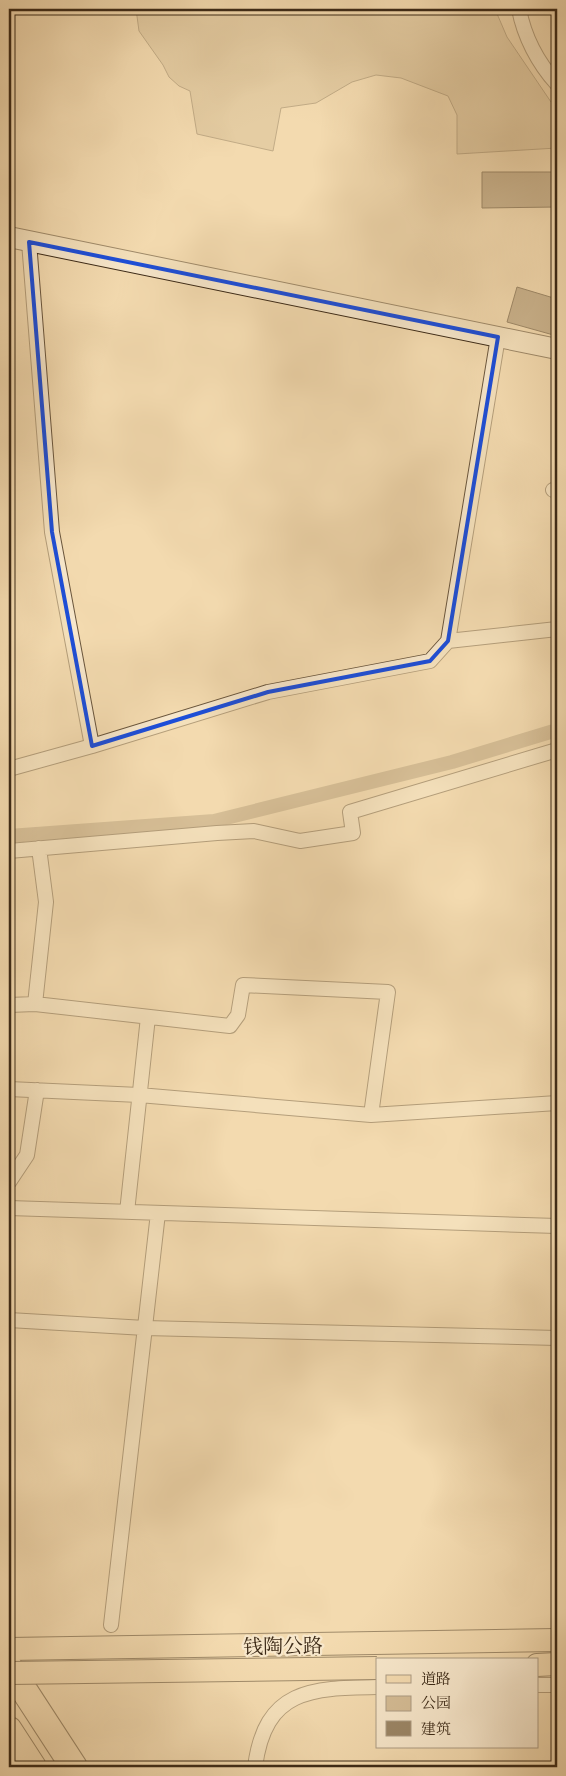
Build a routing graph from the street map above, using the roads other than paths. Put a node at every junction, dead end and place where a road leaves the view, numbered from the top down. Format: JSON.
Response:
{"nodes":[{"id":1,"x":519,"y":9,"type":"edge"},
{"id":2,"x":557,"y":84,"type":"edge"},
{"id":3,"x":9,"y":237,"type":"edge"},
{"id":4,"x":29,"y":242,"type":"junction"},
{"id":5,"x":498,"y":337,"type":"junction"},
{"id":6,"x":557,"y":350,"type":"edge"},
{"id":7,"x":557,"y":629,"type":"edge"},
{"id":8,"x":448,"y":641,"type":"junction"},
{"id":9,"x":92,"y":746,"type":"junction"},
{"id":10,"x":557,"y":750,"type":"edge"},
{"id":11,"x":9,"y":769,"type":"edge"},
{"id":12,"x":39,"y":848,"type":"junction"},
{"id":13,"x":9,"y":851,"type":"edge"},
{"id":14,"x":35,"y":1004,"type":"junction"},
{"id":15,"x":9,"y":1005,"type":"edge"},
{"id":16,"x":148,"y":1017,"type":"junction"},
{"id":17,"x":9,"y":1089,"type":"edge"},
{"id":18,"x":38,"y":1090,"type":"junction"},
{"id":19,"x":139,"y":1095,"type":"junction"},
{"id":20,"x":557,"y":1103,"type":"edge"},
{"id":21,"x":372,"y":1115,"type":"junction"},
{"id":22,"x":9,"y":1182,"type":"edge"},
{"id":23,"x":9,"y":1208,"type":"edge"},
{"id":24,"x":127,"y":1212,"type":"junction"},
{"id":25,"x":158,"y":1213,"type":"junction"},
{"id":26,"x":557,"y":1226,"type":"edge"},
{"id":27,"x":9,"y":1320,"type":"edge"},
{"id":28,"x":145,"y":1328,"type":"junction"},
{"id":29,"x":557,"y":1338,"type":"edge"},
{"id":30,"x":111,"y":1625,"type":"dead end"},
{"id":31,"x":551,"y":1640,"type":"edge"},
{"id":32,"x":9,"y":1649,"type":"edge"},
{"id":33,"x":9,"y":1667,"type":"edge"},
{"id":34,"x":376,"y":1668,"type":"edge"},
{"id":35,"x":544,"y":1670,"type":"edge"},
{"id":36,"x":9,"y":1674,"type":"edge"},
{"id":37,"x":557,"y":1685,"type":"edge"},
{"id":38,"x":376,"y":1687,"type":"edge"},
{"id":39,"x":9,"y":1730,"type":"edge"},
{"id":40,"x":9,"y":1742,"type":"edge"},
{"id":41,"x":22,"y":1767,"type":"edge"},
{"id":42,"x":33,"y":1767,"type":"edge"},
{"id":43,"x":74,"y":1767,"type":"edge"},
{"id":44,"x":255,"y":1767,"type":"edge"}],
"edges":[{"from":1,"to":2,"type":"street"},
{"from":3,"to":4,"type":"main road"},
{"from":4,"to":5,"type":"main road"},
{"from":4,"to":9,"type":"street"},
{"from":5,"to":6,"type":"main road"},
{"from":5,"to":8,"type":"street"},
{"from":7,"to":8,"type":"street"},
{"from":8,"to":9,"type":"street"},
{"from":9,"to":11,"type":"street"},
{"from":10,"to":12,"type":"street"},
{"from":12,"to":13,"type":"street"},
{"from":12,"to":14,"type":"street"},
{"from":14,"to":15,"type":"street"},
{"from":14,"to":16,"type":"street"},
{"from":16,"to":19,"type":"street"},
{"from":16,"to":21,"type":"street"},
{"from":17,"to":18,"type":"street"},
{"from":18,"to":19,"type":"street"},
{"from":18,"to":22,"type":"street"},
{"from":19,"to":21,"type":"street"},
{"from":19,"to":24,"type":"street"},
{"from":20,"to":21,"type":"street"},
{"from":23,"to":24,"type":"street"},
{"from":24,"to":25,"type":"street"},
{"from":25,"to":26,"type":"street"},
{"from":25,"to":28,"type":"street"},
{"from":27,"to":28,"type":"street"},
{"from":28,"to":29,"type":"street"},
{"from":28,"to":30,"type":"street"},
{"from":31,"to":32,"type":"main road","name":"钱陶公路"},
{"from":33,"to":43,"type":"highway"},
{"from":34,"to":36,"type":"main road","name":"钱陶公路","bridge":true},
{"from":35,"to":37,"type":"street"},
{"from":38,"to":44,"type":"street"},
{"from":39,"to":42,"type":"highway"},
{"from":40,"to":41,"type":"highway"}]}
